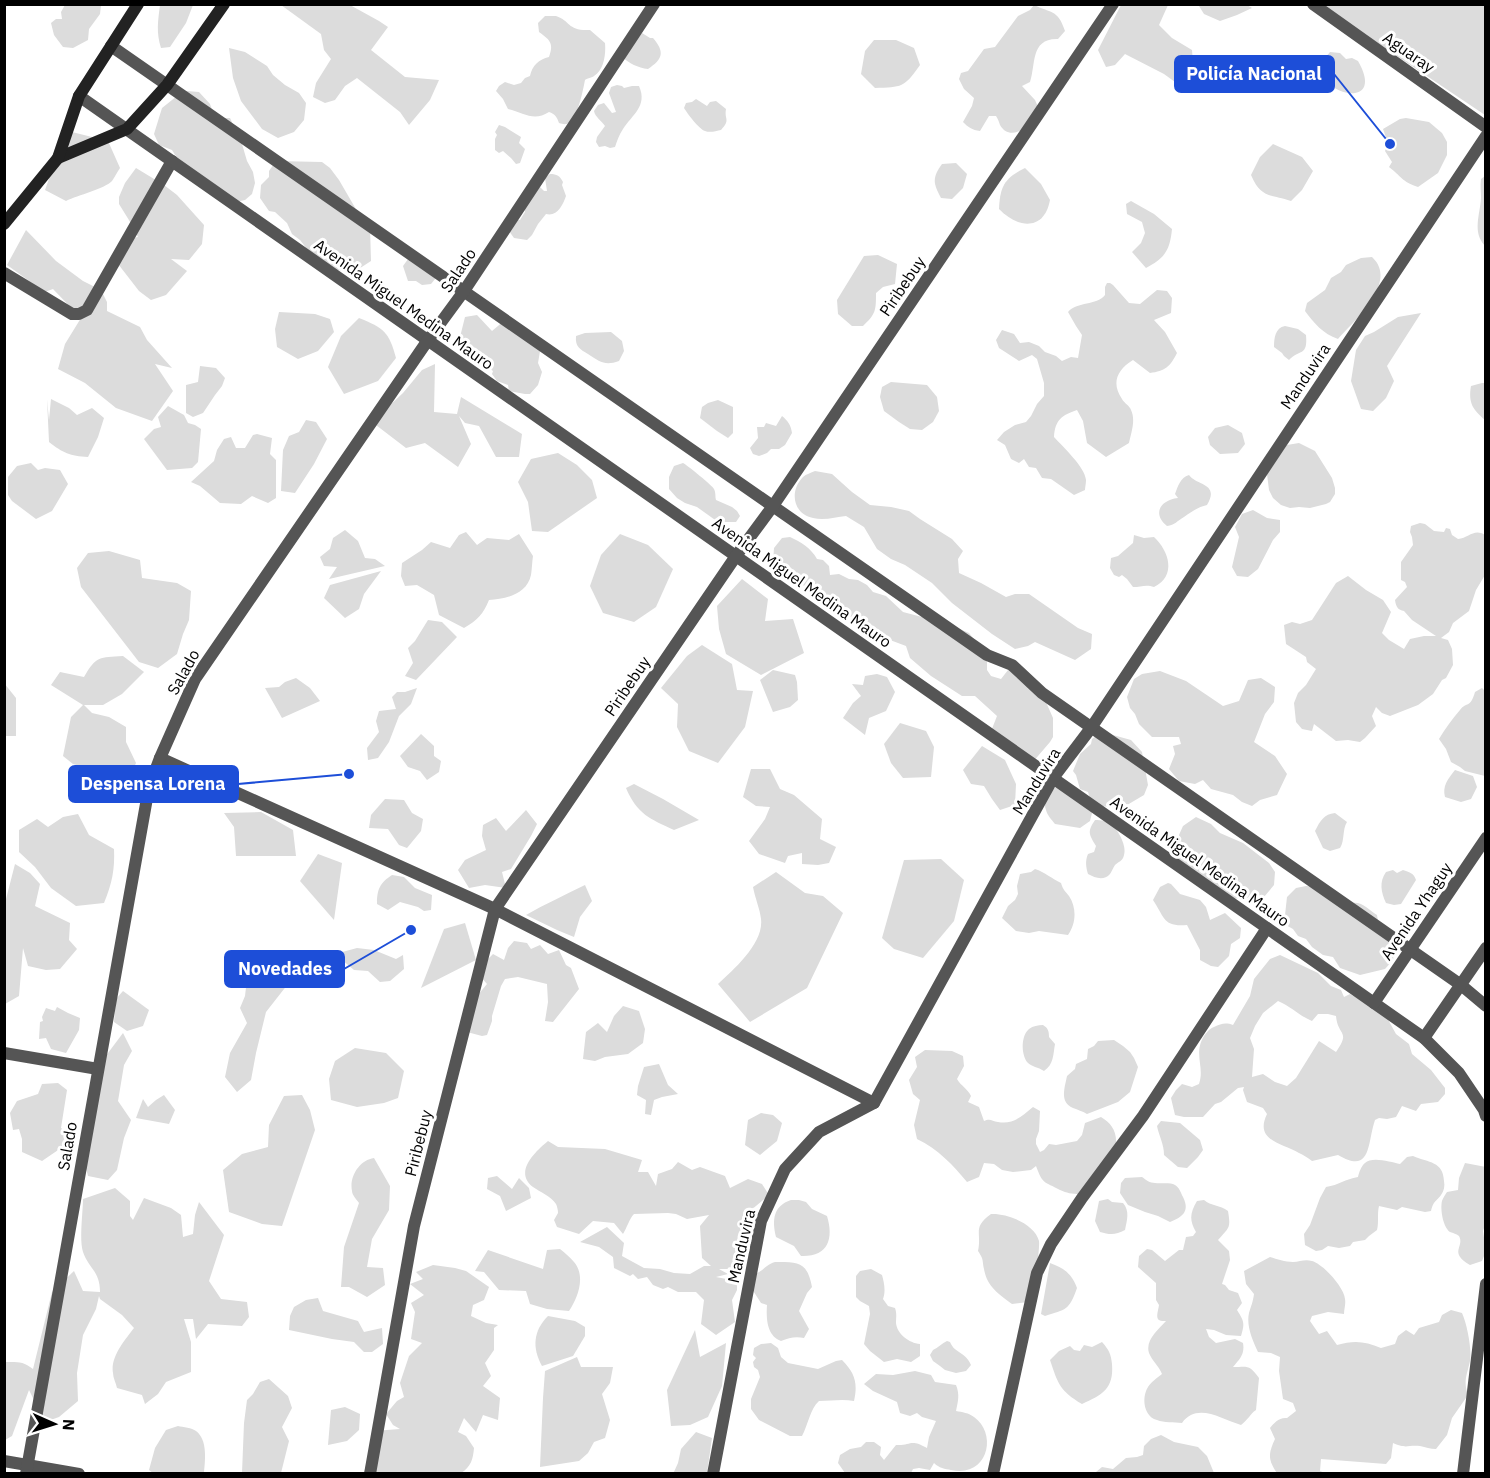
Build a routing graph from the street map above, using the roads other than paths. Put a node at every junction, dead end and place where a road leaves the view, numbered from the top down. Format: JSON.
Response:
{"nodes":[{"id":1,"x":138,"y":4,"type":"edge"},
{"id":2,"x":224,"y":4,"type":"edge"},
{"id":3,"x":654,"y":4,"type":"edge"},
{"id":4,"x":1113,"y":4,"type":"edge"},
{"id":5,"x":1313,"y":4,"type":"edge"},
{"id":6,"x":111,"y":46,"type":"junction"},
{"id":7,"x":167,"y":85,"type":"junction"},
{"id":8,"x":79,"y":96,"type":"junction"},
{"id":9,"x":1485,"y":127,"type":"edge"},
{"id":10,"x":127,"y":129,"type":"junction"},
{"id":11,"x":1485,"y":136,"type":"edge"},
{"id":12,"x":58,"y":158,"type":"junction"},
{"id":13,"x":172,"y":161,"type":"junction"},
{"id":14,"x":4,"y":224,"type":"edge"},
{"id":15,"x":4,"y":273,"type":"edge"},
{"id":16,"x":464,"y":291,"type":"junction"},
{"id":17,"x":428,"y":340,"type":"junction"},
{"id":18,"x":773,"y":506,"type":"junction"},
{"id":19,"x":736,"y":556,"type":"junction"},
{"id":20,"x":1091,"y":728,"type":"junction"},
{"id":21,"x":160,"y":758,"type":"junction"},
{"id":22,"x":1053,"y":778,"type":"junction"},
{"id":23,"x":1485,"y":837,"type":"edge"},
{"id":24,"x":495,"y":909,"type":"junction"},
{"id":25,"x":1267,"y":928,"type":"junction"},
{"id":26,"x":1485,"y":948,"type":"edge"},
{"id":27,"x":1410,"y":950,"type":"junction"},
{"id":28,"x":1461,"y":985,"type":"junction"},
{"id":29,"x":1374,"y":1003,"type":"junction"},
{"id":30,"x":1485,"y":1006,"type":"edge"},
{"id":31,"x":1424,"y":1038,"type":"junction"},
{"id":32,"x":4,"y":1053,"type":"edge"},
{"id":33,"x":98,"y":1068,"type":"junction"},
{"id":34,"x":874,"y":1103,"type":"junction"},
{"id":35,"x":1485,"y":1116,"type":"edge"},
{"id":36,"x":1485,"y":1284,"type":"edge"},
{"id":37,"x":4,"y":1461,"type":"edge"},
{"id":38,"x":26,"y":1469,"type":"edge"},
{"id":39,"x":79,"y":1473,"type":"edge"},
{"id":40,"x":370,"y":1473,"type":"edge"},
{"id":41,"x":713,"y":1473,"type":"edge"},
{"id":42,"x":993,"y":1473,"type":"edge"},
{"id":43,"x":1463,"y":1473,"type":"edge"}],
"edges":[{"from":1,"to":6,"type":"main road"},
{"from":2,"to":7,"type":"main road"},
{"from":3,"to":16,"type":"street","name":"Salado"},
{"from":4,"to":18,"type":"street","name":"Piribebuy"},
{"from":5,"to":9,"type":"street","name":"Aguaray"},
{"from":6,"to":7,"type":"street"},
{"from":6,"to":8,"type":"main road"},
{"from":7,"to":10,"type":"main road"},
{"from":7,"to":16,"type":"street"},
{"from":8,"to":10,"type":"street","name":"Avenida Miguel Medina Mauro"},
{"from":8,"to":12,"type":"main road"},
{"from":10,"to":12,"type":"main road"},
{"from":10,"to":13,"type":"street","name":"Avenida Miguel Medina Mauro"},
{"from":11,"to":20,"type":"street","name":"Manduvira"},
{"from":12,"to":14,"type":"main road"},
{"from":13,"to":15,"type":"street"},
{"from":13,"to":17,"type":"street","name":"Avenida Miguel Medina Mauro"},
{"from":16,"to":17,"type":"street","name":"Salado"},
{"from":16,"to":18,"type":"street"},
{"from":17,"to":19,"type":"street","name":"Avenida Miguel Medina Mauro"},
{"from":17,"to":21,"type":"street","name":"Salado"},
{"from":18,"to":19,"type":"street","name":"Piribebuy"},
{"from":18,"to":20,"type":"street"},
{"from":19,"to":22,"type":"street","name":"Avenida Miguel Medina Mauro"},
{"from":19,"to":24,"type":"street","name":"Piribebuy"},
{"from":20,"to":22,"type":"street","name":"Manduvira"},
{"from":20,"to":27,"type":"street"},
{"from":21,"to":24,"type":"street"},
{"from":21,"to":33,"type":"street","name":"Salado"},
{"from":22,"to":25,"type":"street","name":"Avenida Miguel Medina Mauro"},
{"from":22,"to":34,"type":"street","name":"Manduvira"},
{"from":23,"to":27,"type":"street","name":"Avenida Yhaguy"},
{"from":24,"to":34,"type":"street"},
{"from":24,"to":40,"type":"street","name":"Piribebuy"},
{"from":25,"to":29,"type":"street","name":"Avenida Miguel Medina Mauro"},
{"from":25,"to":42,"type":"street"},
{"from":26,"to":28,"type":"street"},
{"from":27,"to":28,"type":"street"},
{"from":27,"to":29,"type":"street","name":"Avenida Yhaguy"},
{"from":28,"to":30,"type":"street"},
{"from":28,"to":31,"type":"street"},
{"from":29,"to":31,"type":"street","name":"Avenida Miguel Medina Mauro"},
{"from":31,"to":35,"type":"street","name":"Avenida Miguel Medina Mauro"},
{"from":32,"to":33,"type":"street"},
{"from":33,"to":38,"type":"street","name":"Salado"},
{"from":34,"to":41,"type":"street","name":"Manduvira"},
{"from":36,"to":43,"type":"street"},
{"from":37,"to":38,"type":"street"},
{"from":38,"to":39,"type":"street"}]}
